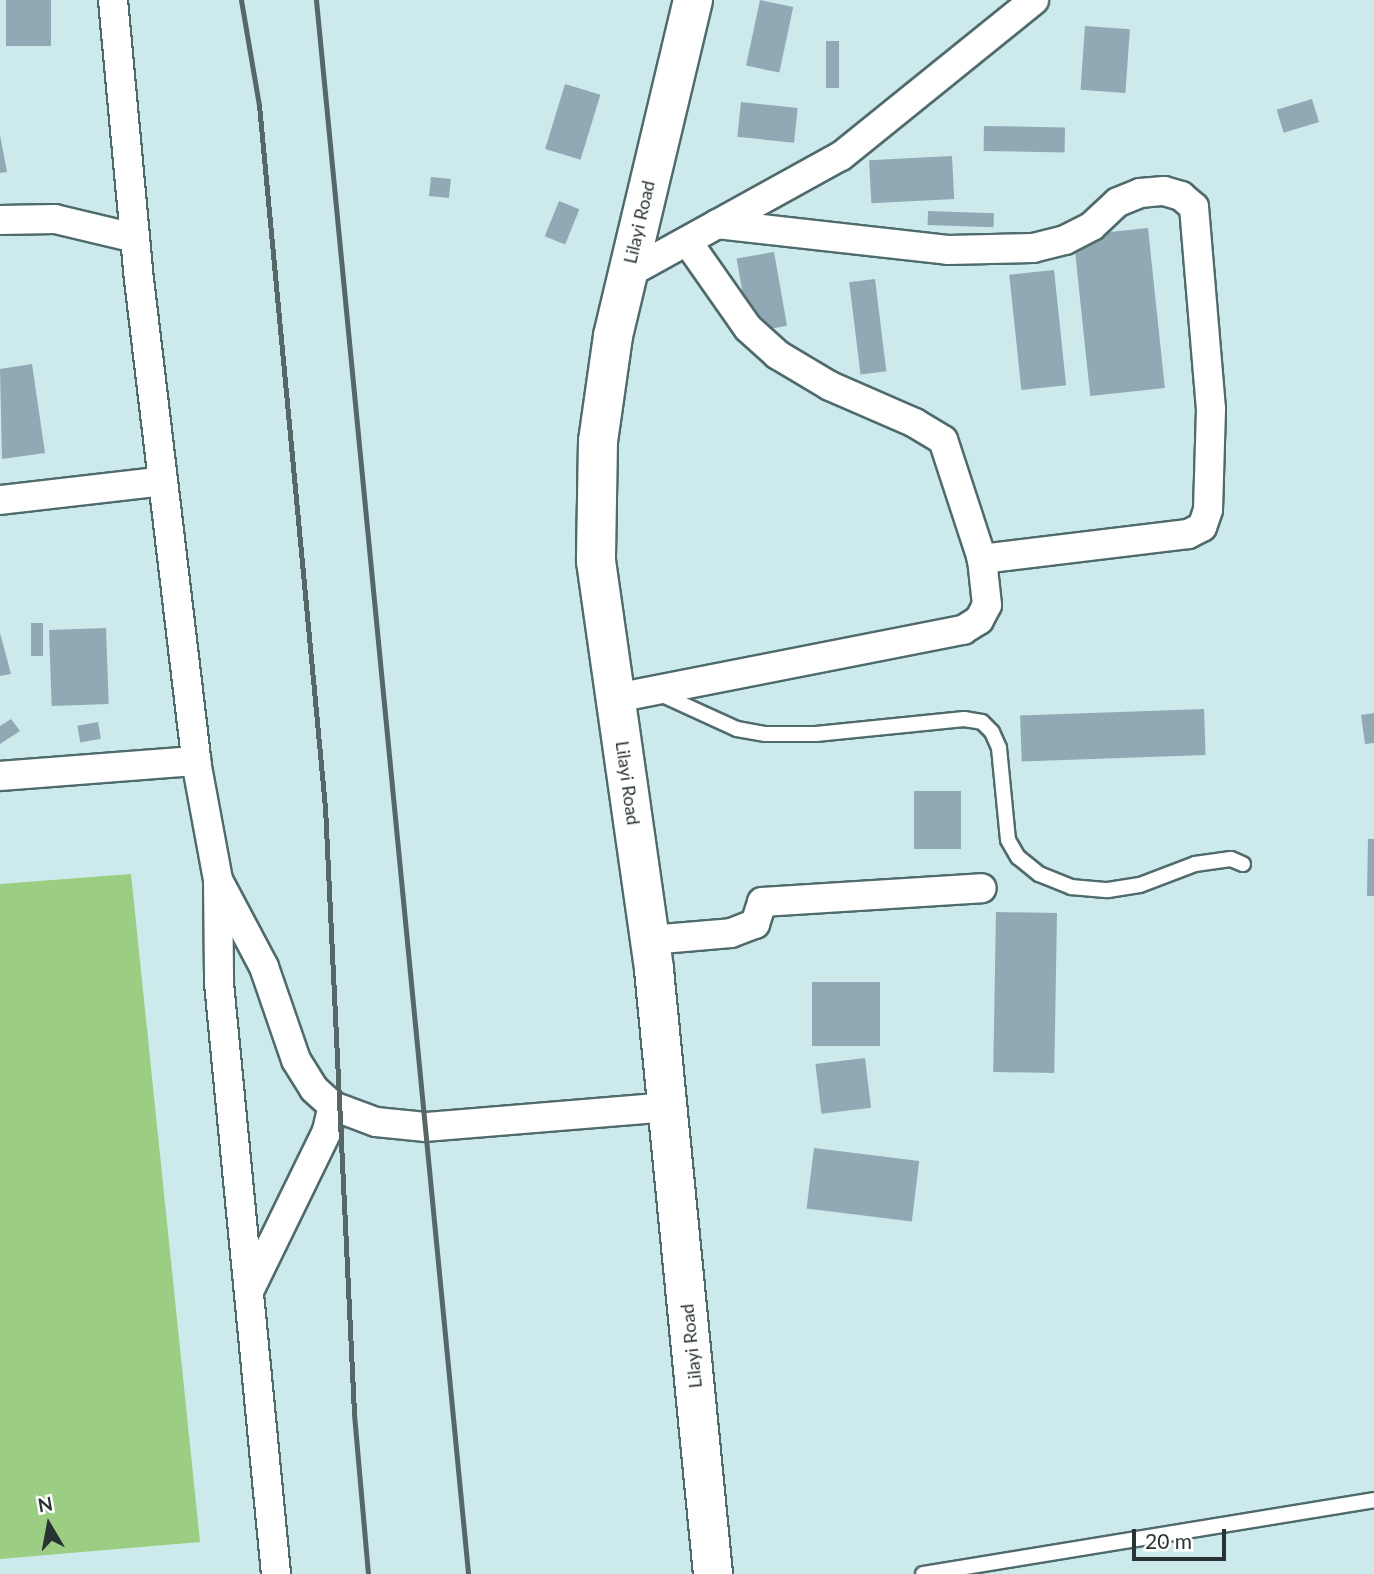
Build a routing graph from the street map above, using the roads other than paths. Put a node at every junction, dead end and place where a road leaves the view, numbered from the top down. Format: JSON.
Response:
{"nodes":[{"id":1,"x":113,"y":0,"type":"edge"},
{"id":2,"x":693,"y":0,"type":"edge"},
{"id":3,"x":1034,"y":0,"type":"edge"},
{"id":4,"x":0,"y":220,"type":"edge"},
{"id":5,"x":717,"y":224,"type":"junction"},
{"id":6,"x":135,"y":238,"type":"junction"},
{"id":7,"x":687,"y":241,"type":"junction"},
{"id":8,"x":627,"y":274,"type":"junction"},
{"id":9,"x":163,"y":481,"type":"junction"},
{"id":10,"x":0,"y":500,"type":"edge"},
{"id":11,"x":982,"y":559,"type":"junction"},
{"id":12,"x":654,"y":691,"type":"junction"},
{"id":13,"x":616,"y":698,"type":"junction"},
{"id":14,"x":196,"y":761,"type":"junction"},
{"id":15,"x":0,"y":776,"type":"edge"},
{"id":16,"x":1242,"y":864,"type":"dead end"},
{"id":17,"x":218,"y":880,"type":"junction"},
{"id":18,"x":982,"y":888,"type":"dead end"},
{"id":19,"x":650,"y":940,"type":"junction"},
{"id":20,"x":333,"y":1106,"type":"junction"},
{"id":21,"x":667,"y":1107,"type":"junction"},
{"id":22,"x":250,"y":1289,"type":"junction"},
{"id":23,"x":1374,"y":1500,"type":"edge"},
{"id":24,"x":276,"y":1574,"type":"edge"},
{"id":25,"x":713,"y":1574,"type":"edge"},
{"id":26,"x":923,"y":1574,"type":"edge"}],
"edges":[{"from":1,"to":6,"type":"street"},
{"from":2,"to":8,"type":"street","name":"Lilayi Road"},
{"from":3,"to":5,"type":"street"},
{"from":4,"to":6,"type":"street"},
{"from":5,"to":7,"type":"street"},
{"from":5,"to":11,"type":"street"},
{"from":6,"to":9,"type":"street"},
{"from":7,"to":8,"type":"street"},
{"from":7,"to":11,"type":"street"},
{"from":8,"to":13,"type":"street","name":"Lilayi Road"},
{"from":9,"to":10,"type":"street"},
{"from":9,"to":14,"type":"street"},
{"from":11,"to":12,"type":"street"},
{"from":12,"to":13,"type":"street"},
{"from":12,"to":16,"type":"lane"},
{"from":13,"to":19,"type":"street","name":"Lilayi Road"},
{"from":14,"to":15,"type":"street"},
{"from":14,"to":17,"type":"street"},
{"from":17,"to":20,"type":"street"},
{"from":17,"to":22,"type":"street"},
{"from":18,"to":19,"type":"street"},
{"from":19,"to":21,"type":"street","name":"Lilayi Road"},
{"from":20,"to":21,"type":"street"},
{"from":20,"to":22,"type":"street"},
{"from":21,"to":25,"type":"street","name":"Lilayi Road"},
{"from":22,"to":24,"type":"street"},
{"from":23,"to":26,"type":"lane"}]}
